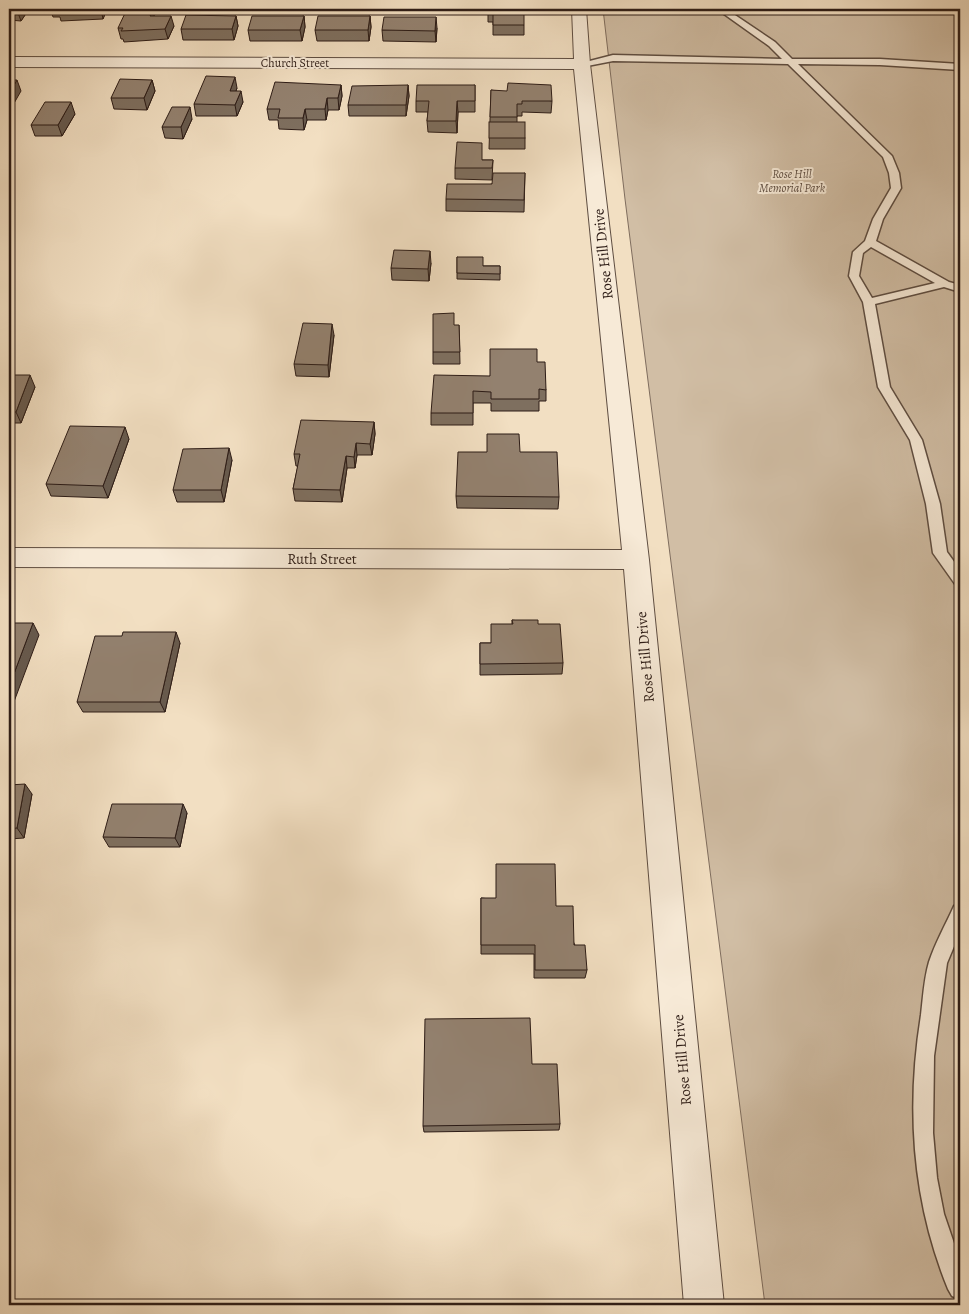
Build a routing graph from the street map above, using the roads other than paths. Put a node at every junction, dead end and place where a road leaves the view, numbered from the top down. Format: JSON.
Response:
{"nodes":[{"id":1,"x":579,"y":9,"type":"edge"},
{"id":2,"x":721,"y":9,"type":"edge"},
{"id":3,"x":9,"y":62,"type":"edge"},
{"id":4,"x":790,"y":62,"type":"junction"},
{"id":5,"x":582,"y":64,"type":"junction"},
{"id":6,"x":960,"y":67,"type":"edge"},
{"id":7,"x":870,"y":242,"type":"junction"},
{"id":8,"x":945,"y":284,"type":"junction"},
{"id":9,"x":960,"y":289,"type":"edge"},
{"id":10,"x":869,"y":302,"type":"junction"},
{"id":11,"x":9,"y":558,"type":"edge"},
{"id":12,"x":636,"y":560,"type":"junction"},
{"id":13,"x":960,"y":580,"type":"edge"},
{"id":14,"x":960,"y":912,"type":"edge"},
{"id":15,"x":960,"y":1288,"type":"edge"},
{"id":16,"x":704,"y":1305,"type":"edge"}],
"edges":[{"from":1,"to":5,"type":"street","name":"Rose Hill Drive"},
{"from":2,"to":4,"type":"lane"},
{"from":3,"to":5,"type":"street","name":"Church Street"},
{"from":4,"to":5,"type":"lane"},
{"from":4,"to":6,"type":"lane"},
{"from":4,"to":7,"type":"lane"},
{"from":5,"to":12,"type":"street","name":"Rose Hill Drive"},
{"from":7,"to":8,"type":"lane"},
{"from":7,"to":10,"type":"lane"},
{"from":8,"to":9,"type":"lane"},
{"from":8,"to":10,"type":"lane"},
{"from":10,"to":13,"type":"lane"},
{"from":11,"to":12,"type":"street","name":"Ruth Street"},
{"from":12,"to":16,"type":"street","name":"Rose Hill Drive"},
{"from":14,"to":15,"type":"lane"}]}
